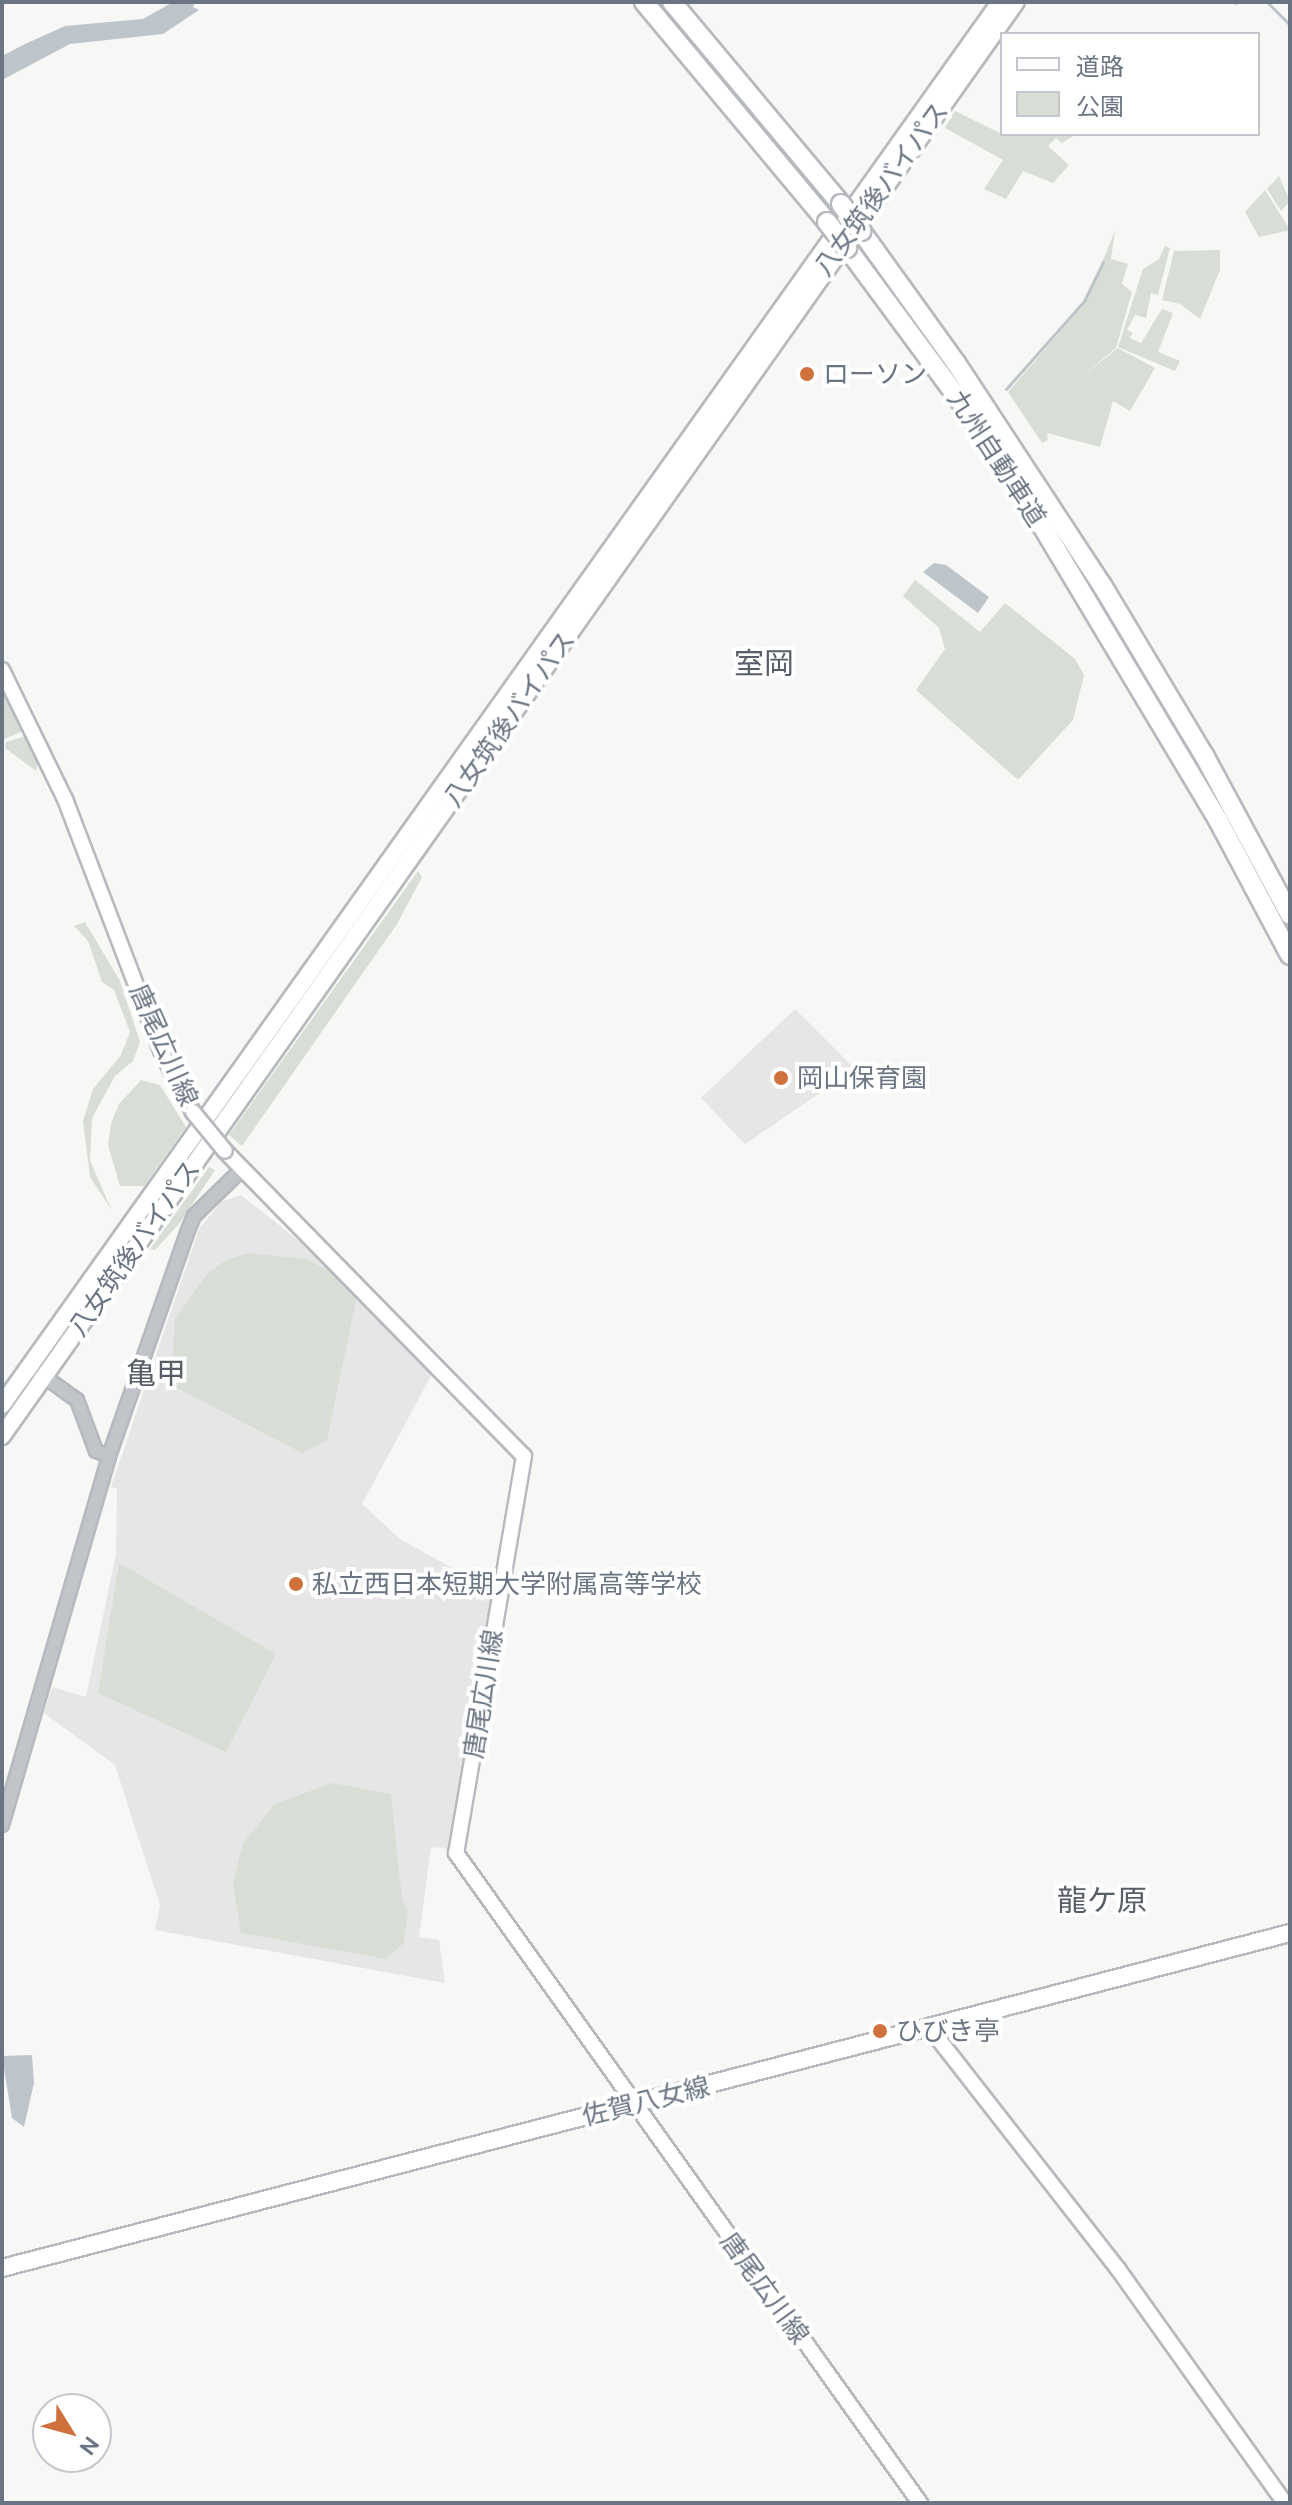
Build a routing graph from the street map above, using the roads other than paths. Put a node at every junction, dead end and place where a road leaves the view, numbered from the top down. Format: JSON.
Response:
{"nodes":[{"id":1,"x":672,"y":2,"type":"edge"},
{"id":2,"x":1000,"y":2,"type":"edge"},
{"id":3,"x":1016,"y":2,"type":"edge"},
{"id":4,"x":644,"y":4,"type":"edge"},
{"id":5,"x":2,"y":670,"type":"edge"},
{"id":6,"x":1290,"y":915,"type":"edge"},
{"id":7,"x":1290,"y":955,"type":"edge"},
{"id":8,"x":242,"y":1169,"type":"junction"},
{"id":9,"x":29,"y":1368,"type":"junction"},
{"id":10,"x":45,"y":1376,"type":"junction"},
{"id":11,"x":2,"y":1405,"type":"edge"},
{"id":12,"x":2,"y":1436,"type":"edge"},
{"id":13,"x":109,"y":1456,"type":"junction"},
{"id":14,"x":2,"y":1825,"type":"edge"},
{"id":15,"x":1290,"y":1933,"type":"edge"},
{"id":16,"x":929,"y":2027,"type":"junction"},
{"id":17,"x":634,"y":2104,"type":"junction"},
{"id":18,"x":2,"y":2268,"type":"edge"},
{"id":19,"x":920,"y":2503,"type":"edge"},
{"id":20,"x":1285,"y":2503,"type":"edge"}],
"edges":[{"from":1,"to":6,"type":"highway","name":"九州自動車道","bridge":true},
{"from":2,"to":9,"type":"main road","name":"八女筑後バイパス"},
{"from":3,"to":10,"type":"main road","name":"八女筑後バイパス"},
{"from":4,"to":7,"type":"highway","name":"九州自動車道","bridge":true},
{"from":5,"to":8,"type":"main road","name":"唐尾広川線","bridge":true},
{"from":8,"to":13,"type":"street"},
{"from":8,"to":17,"type":"main road","name":"唐尾広川線"},
{"from":9,"to":10,"type":"street"},
{"from":9,"to":11,"type":"main road","name":"八女筑後バイパス"},
{"from":10,"to":12,"type":"main road","name":"八女筑後バイパス"},
{"from":10,"to":13,"type":"street"},
{"from":13,"to":14,"type":"street"},
{"from":15,"to":16,"type":"main road","name":"佐賀八女線"},
{"from":16,"to":17,"type":"main road","name":"佐賀八女線"},
{"from":16,"to":20,"type":"main road"},
{"from":17,"to":18,"type":"main road","name":"佐賀八女線"},
{"from":17,"to":19,"type":"main road","name":"唐尾広川線"}]}
